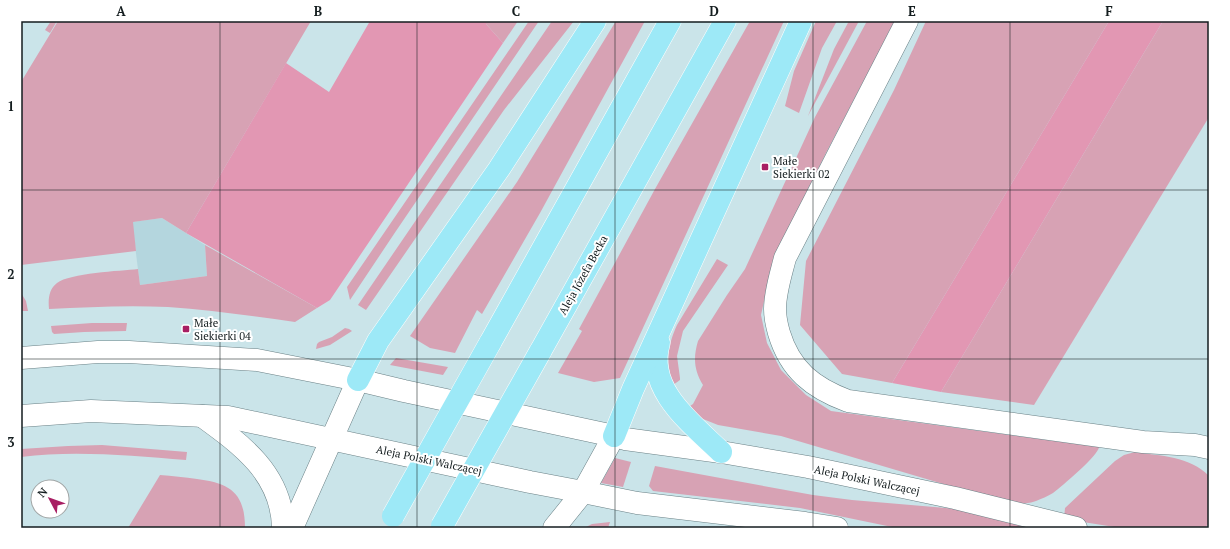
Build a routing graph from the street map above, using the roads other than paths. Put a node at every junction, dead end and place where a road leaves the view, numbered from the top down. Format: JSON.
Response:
{"nodes":[{"id":1,"x":595,"y":21,"type":"edge"},
{"id":2,"x":670,"y":21,"type":"edge"},
{"id":3,"x":725,"y":21,"type":"edge"},
{"id":4,"x":801,"y":21,"type":"edge"},
{"id":5,"x":907,"y":21,"type":"edge"},
{"id":6,"x":668,"y":312,"type":"junction"},
{"id":7,"x":21,"y":358,"type":"edge"},
{"id":8,"x":358,"y":380,"type":"junction"},
{"id":9,"x":21,"y":416,"type":"edge"},
{"id":10,"x":202,"y":416,"type":"junction"},
{"id":11,"x":614,"y":436,"type":"junction"},
{"id":12,"x":332,"y":439,"type":"junction"},
{"id":13,"x":1209,"y":448,"type":"edge"},
{"id":14,"x":721,"y":452,"type":"junction"},
{"id":15,"x":583,"y":492,"type":"junction"},
{"id":16,"x":389,"y":522,"type":"edge"},
{"id":17,"x":441,"y":527,"type":"edge"},
{"id":18,"x":283,"y":528,"type":"edge"},
{"id":19,"x":292,"y":528,"type":"edge"},
{"id":20,"x":554,"y":528,"type":"edge"},
{"id":21,"x":837,"y":528,"type":"edge"},
{"id":22,"x":1076,"y":528,"type":"edge"}],
"edges":[{"from":1,"to":8,"type":"main road"},
{"from":2,"to":16,"type":"main road","bridge":true},
{"from":3,"to":17,"type":"main road","name":"Aleja Józefa Becka","bridge":true},
{"from":4,"to":6,"type":"main road"},
{"from":5,"to":13,"type":"main road"},
{"from":6,"to":11,"type":"main road"},
{"from":6,"to":14,"type":"main road"},
{"from":7,"to":8,"type":"main road"},
{"from":8,"to":11,"type":"main road"},
{"from":8,"to":12,"type":"main road"},
{"from":9,"to":10,"type":"main road","name":"Aleja Polski Walczącej"},
{"from":10,"to":12,"type":"main road","name":"Aleja Polski Walczącej"},
{"from":10,"to":18,"type":"main road"},
{"from":11,"to":14,"type":"main road","name":"Aleja Polski Walczącej"},
{"from":11,"to":15,"type":"main road"},
{"from":12,"to":15,"type":"main road","name":"Aleja Polski Walczącej"},
{"from":12,"to":19,"type":"main road"},
{"from":14,"to":22,"type":"main road","name":"Aleja Polski Walczącej"},
{"from":15,"to":20,"type":"main road"},
{"from":15,"to":21,"type":"main road","name":"Aleja Polski Walczącej"}]}
